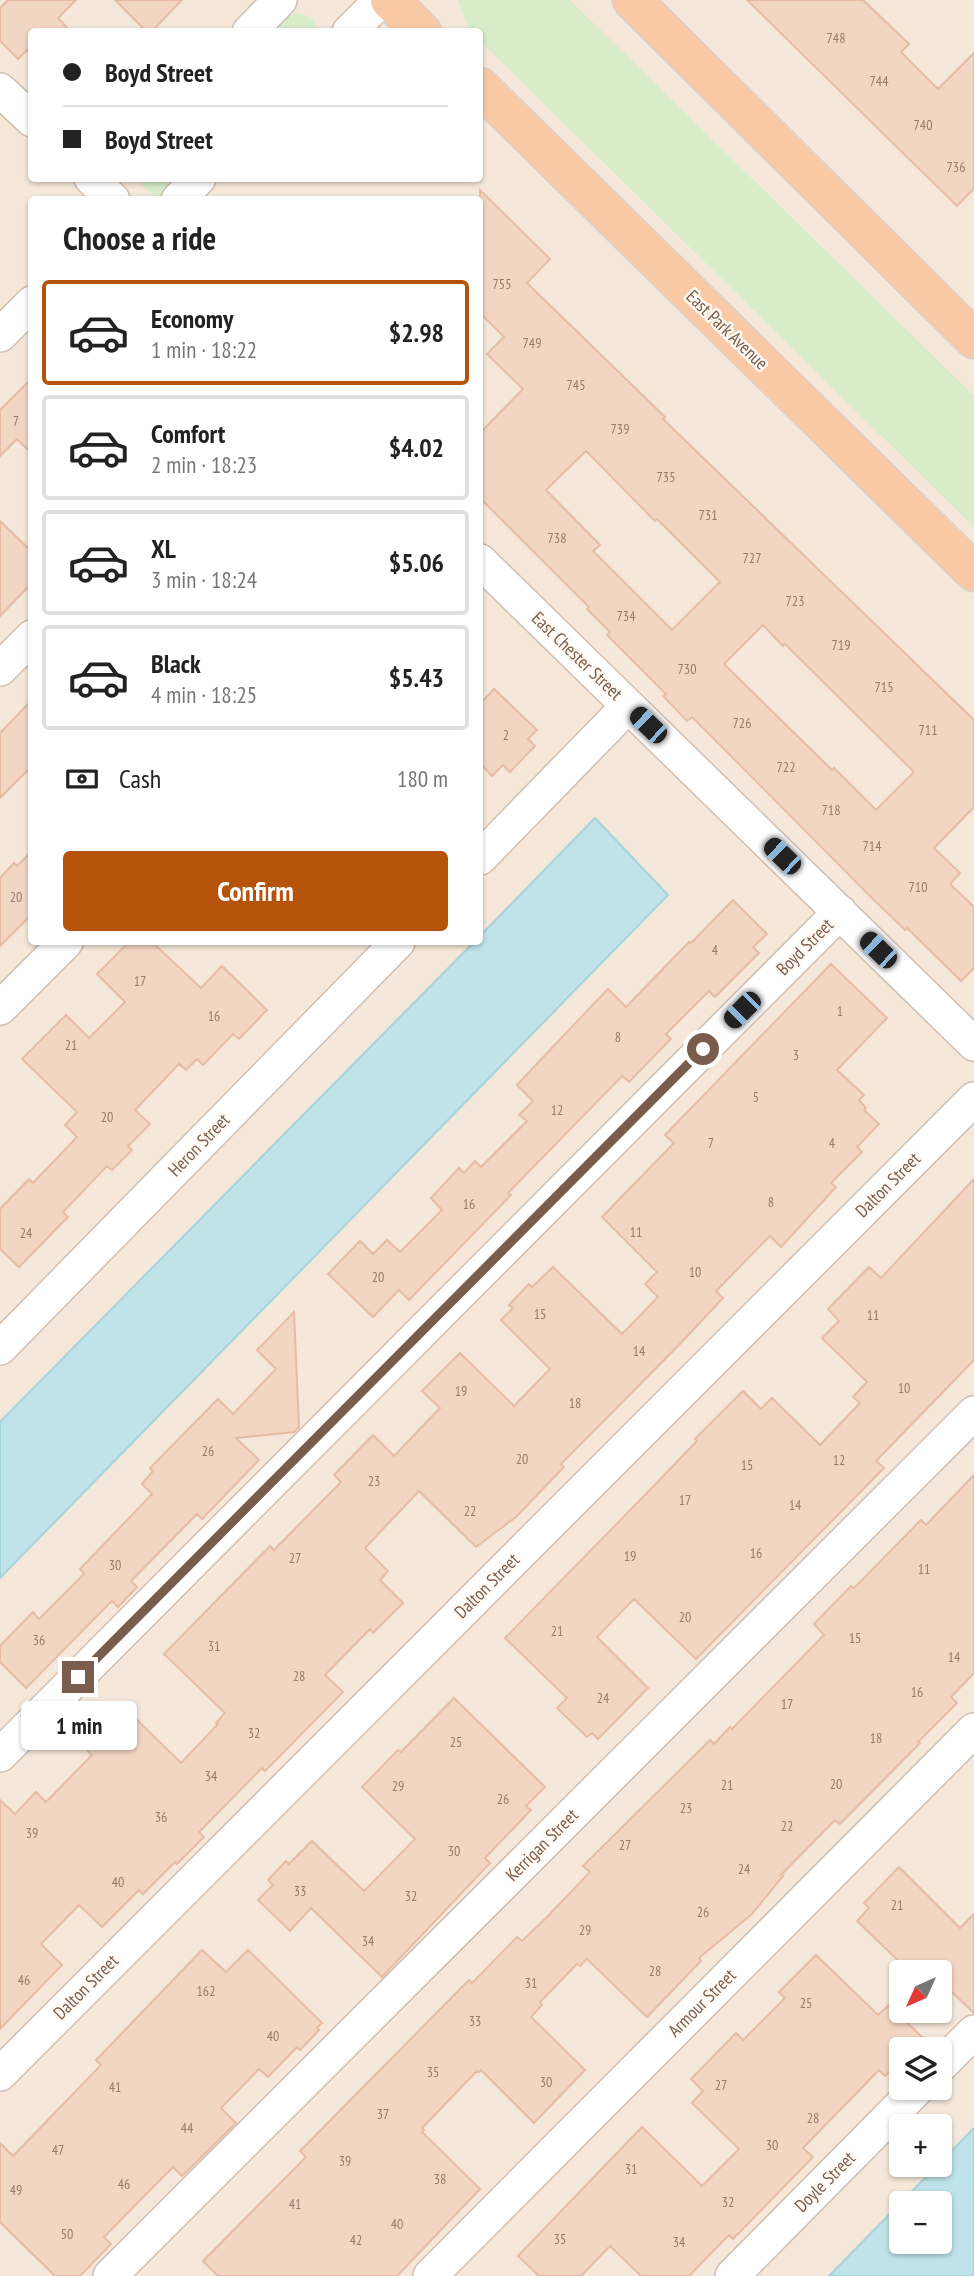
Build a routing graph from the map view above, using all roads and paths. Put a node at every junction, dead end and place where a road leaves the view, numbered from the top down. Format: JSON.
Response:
{"nodes":[{"id":1,"x":280,"y":0,"type":"edge"},
{"id":2,"x":381,"y":0,"type":"edge"},
{"id":3,"x":390,"y":0,"type":"edge"},
{"id":4,"x":632,"y":0,"type":"edge"},
{"id":5,"x":253,"y":28,"type":"edge"},
{"id":6,"x":353,"y":28,"type":"edge"},
{"id":7,"x":418,"y":28,"type":"edge"},
{"id":8,"x":0,"y":90,"type":"edge"},
{"id":9,"x":483,"y":91,"type":"edge"},
{"id":10,"x":28,"y":116,"type":"edge"},
{"id":11,"x":95,"y":182,"type":"edge"},
{"id":12,"x":195,"y":182,"type":"edge"},
{"id":13,"x":109,"y":196,"type":"edge"},
{"id":14,"x":182,"y":196,"type":"edge"},
{"id":15,"x":28,"y":307,"type":"edge"},
{"id":16,"x":0,"y":335,"type":"edge"},
{"id":17,"x":974,"y":339,"type":"edge"},
{"id":18,"x":483,"y":564,"type":"edge"},
{"id":19,"x":974,"y":572,"type":"edge"},
{"id":20,"x":28,"y":640,"type":"edge"},
{"id":21,"x":0,"y":669,"type":"edge"},
{"id":22,"x":628,"y":706,"type":"junction"},
{"id":23,"x":483,"y":855,"type":"edge"},
{"id":24,"x":840,"y":912,"type":"junction"},
{"id":25,"x":63,"y":945,"type":"edge"},
{"id":26,"x":395,"y":945,"type":"edge"},
{"id":27,"x":0,"y":1008,"type":"edge"},
{"id":28,"x":974,"y":1044,"type":"edge"},
{"id":29,"x":974,"y":1099,"type":"edge"},
{"id":30,"x":0,"y":1348,"type":"edge"},
{"id":31,"x":974,"y":1413,"type":"edge"},
{"id":32,"x":974,"y":1730,"type":"edge"},
{"id":33,"x":0,"y":1755,"type":"edge"},
{"id":34,"x":974,"y":2032,"type":"edge"},
{"id":35,"x":952,"y":2054,"type":"edge"},
{"id":36,"x":0,"y":2074,"type":"edge"},
{"id":37,"x":906,"y":2100,"type":"edge"},
{"id":38,"x":110,"y":2276,"type":"edge"},
{"id":39,"x":430,"y":2276,"type":"edge"},
{"id":40,"x":732,"y":2276,"type":"edge"}],
"edges":[{"from":1,"to":5,"type":"street"},
{"from":2,"to":6,"type":"street"},
{"from":3,"to":7,"type":"highway"},
{"from":4,"to":17,"type":"highway"},
{"from":8,"to":10,"type":"street"},
{"from":9,"to":19,"type":"highway","name":"East Park Avenue"},
{"from":11,"to":13,"type":"street"},
{"from":12,"to":14,"type":"street"},
{"from":15,"to":16,"type":"street"},
{"from":18,"to":22,"type":"street","name":"East Chester Street"},
{"from":20,"to":21,"type":"street"},
{"from":22,"to":23,"type":"street"},
{"from":22,"to":24,"type":"street","name":"East Chester Street"},
{"from":24,"to":28,"type":"street","name":"East Chester Street"},
{"from":24,"to":33,"type":"street","name":"Boyd Street"},
{"from":25,"to":27,"type":"street"},
{"from":26,"to":30,"type":"street","name":"Heron Street"},
{"from":29,"to":36,"type":"street","name":"Dalton Street"},
{"from":31,"to":38,"type":"street","name":"Kerrigan Street"},
{"from":32,"to":39,"type":"street","name":"Armour Street"},
{"from":34,"to":35,"type":"street"},
{"from":37,"to":40,"type":"street","name":"Doyle Street"}]}
